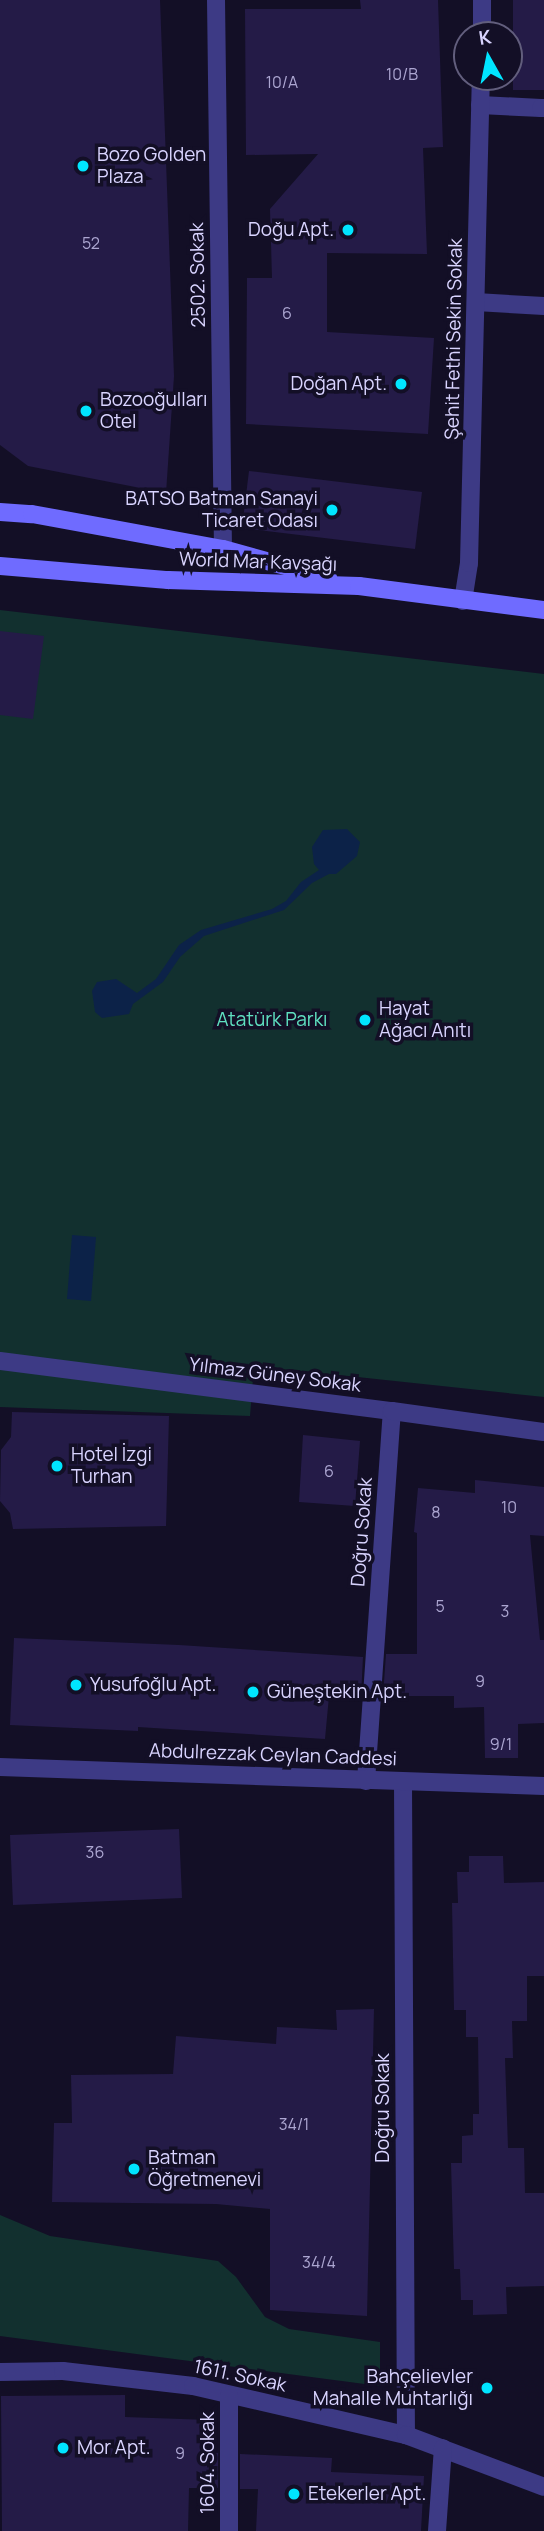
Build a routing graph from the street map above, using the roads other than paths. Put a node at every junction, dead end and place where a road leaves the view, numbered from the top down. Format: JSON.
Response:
{"nodes":[{"id":1,"x":216,"y":0,"type":"edge"},
{"id":2,"x":482,"y":0,"type":"edge"},
{"id":3,"x":482,"y":21,"type":"edge"},
{"id":4,"x":480,"y":91,"type":"edge"},
{"id":5,"x":480,"y":105,"type":"junction"},
{"id":6,"x":543,"y":108,"type":"edge"},
{"id":7,"x":476,"y":302,"type":"junction"},
{"id":8,"x":544,"y":306,"type":"edge"},
{"id":9,"x":0,"y":512,"type":"edge"},
{"id":10,"x":223,"y":550,"type":"junction"},
{"id":11,"x":0,"y":566,"type":"edge"},
{"id":12,"x":359,"y":586,"type":"junction"},
{"id":13,"x":463,"y":601,"type":"junction"},
{"id":14,"x":544,"y":610,"type":"edge"},
{"id":15,"x":0,"y":1361,"type":"edge"},
{"id":16,"x":392,"y":1411,"type":"junction"},
{"id":17,"x":544,"y":1433,"type":"edge"},
{"id":18,"x":0,"y":1766,"type":"edge"},
{"id":19,"x":366,"y":1781,"type":"junction"},
{"id":20,"x":403,"y":1782,"type":"junction"},
{"id":21,"x":544,"y":1786,"type":"edge"},
{"id":22,"x":0,"y":2372,"type":"edge"},
{"id":23,"x":229,"y":2395,"type":"junction"},
{"id":24,"x":406,"y":2435,"type":"junction"},
{"id":25,"x":443,"y":2448,"type":"junction"},
{"id":26,"x":544,"y":2487,"type":"edge"},
{"id":27,"x":229,"y":2531,"type":"edge"},
{"id":28,"x":437,"y":2531,"type":"edge"}],
"edges":[{"from":1,"to":10,"type":"street","name":"2502. Sokak"},
{"from":2,"to":3,"type":"street"},
{"from":4,"to":5,"type":"street","name":"Şehit Fethi Sekin Sokak"},
{"from":5,"to":6,"type":"street"},
{"from":5,"to":7,"type":"street","name":"Şehit Fethi Sekin Sokak"},
{"from":7,"to":8,"type":"street"},
{"from":7,"to":13,"type":"street","name":"Şehit Fethi Sekin Sokak"},
{"from":9,"to":10,"type":"main road","name":"World Mar Kavşağı"},
{"from":10,"to":12,"type":"main road","name":"World Mar Kavşağı"},
{"from":11,"to":12,"type":"main road","name":"World Mar Kavşağı"},
{"from":12,"to":13,"type":"main road"},
{"from":13,"to":14,"type":"main road"},
{"from":15,"to":16,"type":"street","name":"Yılmaz Güney Sokak"},
{"from":16,"to":17,"type":"street","name":"Yılmaz Güney Sokak"},
{"from":16,"to":19,"type":"street","name":"Doğru Sokak"},
{"from":18,"to":19,"type":"street","name":"Abdulrezzak Ceylan Caddesi"},
{"from":19,"to":20,"type":"street","name":"Abdulrezzak Ceylan Caddesi"},
{"from":20,"to":21,"type":"street","name":"Abdulrezzak Ceylan Caddesi"},
{"from":20,"to":24,"type":"street","name":"Doğru Sokak"},
{"from":22,"to":23,"type":"street","name":"1611. Sokak"},
{"from":23,"to":24,"type":"street","name":"1611. Sokak"},
{"from":23,"to":27,"type":"street","name":"1604. Sokak"},
{"from":24,"to":25,"type":"street","name":"1611. Sokak"},
{"from":25,"to":26,"type":"street","name":"1611. Sokak"},
{"from":25,"to":28,"type":"street"}]}
